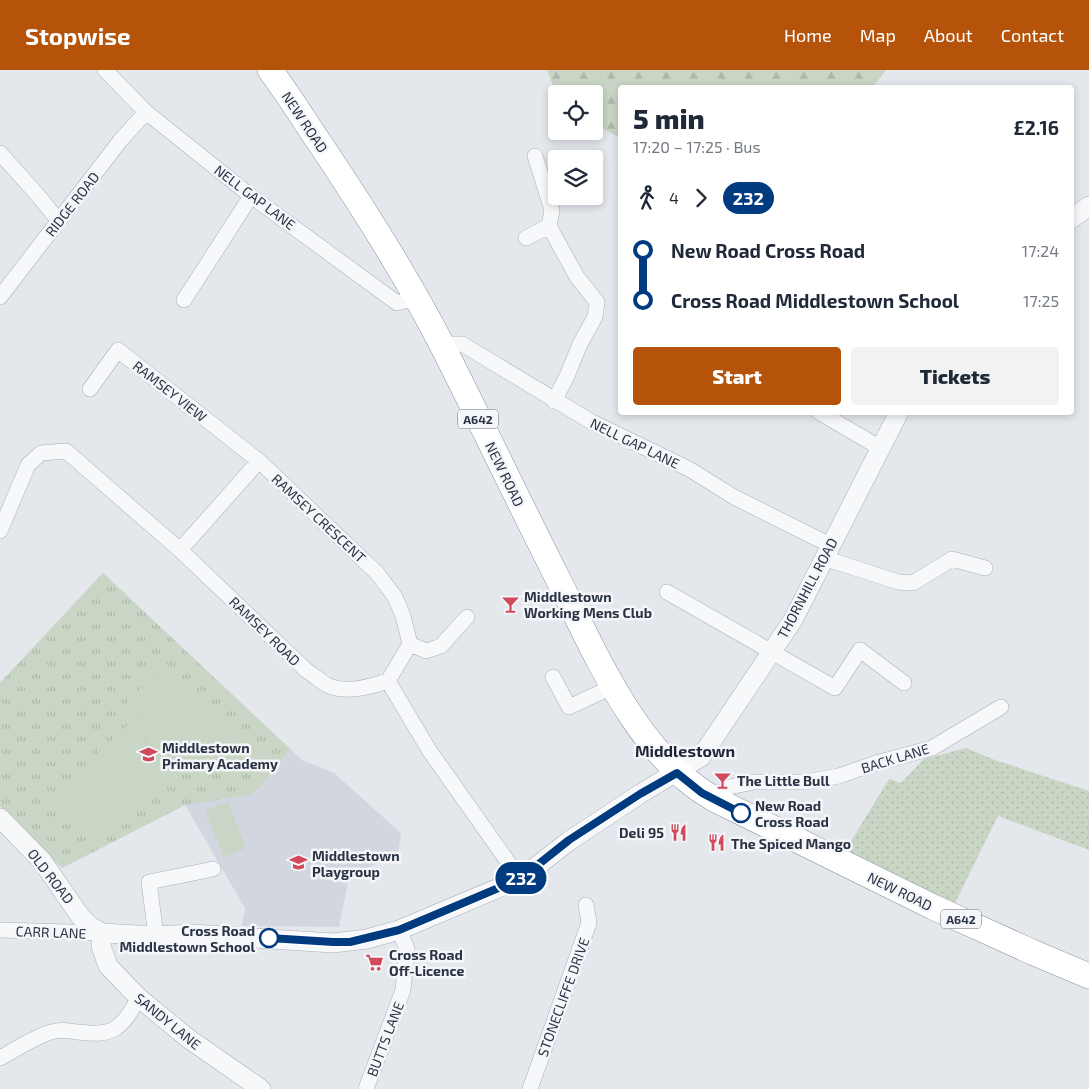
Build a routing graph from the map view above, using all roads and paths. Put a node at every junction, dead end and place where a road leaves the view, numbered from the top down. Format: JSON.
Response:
{"nodes":[{"id":1,"x":105,"y":70,"type":"edge"},
{"id":2,"x":272,"y":71,"type":"edge"},
{"id":3,"x":146,"y":112,"type":"junction"},
{"id":4,"x":0,"y":153,"type":"edge"},
{"id":5,"x":535,"y":156,"type":"dead end"},
{"id":6,"x":251,"y":196,"type":"junction"},
{"id":7,"x":1089,"y":206,"type":"edge"},
{"id":8,"x":1074,"y":217,"type":"edge"},
{"id":9,"x":58,"y":220,"type":"junction"},
{"id":10,"x":549,"y":226,"type":"junction"},
{"id":11,"x":526,"y":238,"type":"dead end"},
{"id":12,"x":3,"y":286,"type":"edge"},
{"id":13,"x":416,"y":298,"type":"junction"},
{"id":14,"x":184,"y":300,"type":"dead end"},
{"id":15,"x":441,"y":344,"type":"junction"},
{"id":16,"x":90,"y":389,"type":"dead end"},
{"id":17,"x":554,"y":401,"type":"junction"},
{"id":18,"x":824,"y":415,"type":"edge"},
{"id":19,"x":898,"y":415,"type":"edge"},
{"id":20,"x":882,"y":449,"type":"junction"},
{"id":21,"x":259,"y":461,"type":"junction"},
{"id":22,"x":0,"y":531,"type":"edge"},
{"id":23,"x":180,"y":550,"type":"junction"},
{"id":24,"x":827,"y":552,"type":"junction"},
{"id":25,"x":985,"y":568,"type":"dead end"},
{"id":26,"x":668,"y":592,"type":"dead end"},
{"id":27,"x":467,"y":617,"type":"dead end"},
{"id":28,"x":410,"y":644,"type":"junction"},
{"id":29,"x":772,"y":652,"type":"junction"},
{"id":30,"x":553,"y":677,"type":"dead end"},
{"id":31,"x":388,"y":681,"type":"junction"},
{"id":32,"x":904,"y":683,"type":"dead end"},
{"id":33,"x":614,"y":686,"type":"junction"},
{"id":34,"x":1001,"y":707,"type":"dead end"},
{"id":35,"x":677,"y":773,"type":"junction"},
{"id":36,"x":708,"y":796,"type":"junction"},
{"id":37,"x":0,"y":818,"type":"edge"},
{"id":38,"x":213,"y":869,"type":"dead end"},
{"id":39,"x":520,"y":879,"type":"junction"},
{"id":40,"x":586,"y":905,"type":"dead end"},
{"id":41,"x":0,"y":930,"type":"edge"},
{"id":42,"x":399,"y":930,"type":"junction"},
{"id":43,"x":102,"y":934,"type":"junction"},
{"id":44,"x":156,"y":936,"type":"junction"},
{"id":45,"x":1089,"y":976,"type":"edge"},
{"id":46,"x":139,"y":998,"type":"junction"},
{"id":47,"x":0,"y":1058,"type":"edge"},
{"id":48,"x":261,"y":1089,"type":"edge"},
{"id":49,"x":366,"y":1089,"type":"edge"},
{"id":50,"x":530,"y":1089,"type":"edge"}],
"edges":[{"from":1,"to":3,"type":"street","name":"NELL GAP LANE"},
{"from":2,"to":13,"type":"highway","name":"NEW ROAD","number":"A642"},
{"from":3,"to":6,"type":"street","name":"NELL GAP LANE"},
{"from":3,"to":9,"type":"street","name":"RIDGE ROAD"},
{"from":4,"to":9,"type":"street"},
{"from":5,"to":10,"type":"street"},
{"from":6,"to":13,"type":"street","name":"NELL GAP LANE"},
{"from":6,"to":14,"type":"street"},
{"from":7,"to":8,"type":"street"},
{"from":9,"to":12,"type":"street","name":"RIDGE ROAD"},
{"from":10,"to":11,"type":"street"},
{"from":10,"to":17,"type":"street"},
{"from":13,"to":15,"type":"highway","name":"NEW ROAD","number":"A642"},
{"from":15,"to":17,"type":"street","name":"NELL GAP LANE"},
{"from":15,"to":33,"type":"highway","name":"NEW ROAD","number":"A642"},
{"from":16,"to":21,"type":"street","name":"RAMSEY VIEW"},
{"from":17,"to":24,"type":"street","name":"NELL GAP LANE"},
{"from":18,"to":20,"type":"street"},
{"from":19,"to":20,"type":"street","name":"THORNHILL ROAD"},
{"from":20,"to":24,"type":"street","name":"THORNHILL ROAD"},
{"from":21,"to":23,"type":"street"},
{"from":21,"to":28,"type":"street","name":"RAMSEY CRESCENT"},
{"from":22,"to":23,"type":"street","name":"RAMSEY ROAD"},
{"from":23,"to":31,"type":"street","name":"RAMSEY ROAD"},
{"from":24,"to":25,"type":"street","name":"NELL GAP LANE"},
{"from":24,"to":29,"type":"street","name":"THORNHILL ROAD"},
{"from":26,"to":29,"type":"street"},
{"from":27,"to":28,"type":"street"},
{"from":28,"to":31,"type":"street"},
{"from":29,"to":32,"type":"street"},
{"from":29,"to":35,"type":"street","name":"THORNHILL ROAD"},
{"from":30,"to":33,"type":"street"},
{"from":31,"to":39,"type":"street"},
{"from":33,"to":35,"type":"highway","name":"NEW ROAD","number":"A642"},
{"from":34,"to":36,"type":"street","name":"BACK LANE"},
{"from":35,"to":36,"type":"highway","name":"NEW ROAD","number":"A642"},
{"from":35,"to":39,"type":"street","name":"THORNHILL ROAD"},
{"from":36,"to":45,"type":"highway","name":"NEW ROAD","number":"A642"},
{"from":37,"to":43,"type":"street","name":"OLD ROAD"},
{"from":38,"to":44,"type":"street"},
{"from":39,"to":42,"type":"street","name":"THORNHILL ROAD"},
{"from":40,"to":50,"type":"street","name":"STONECLIFFE DRIVE"},
{"from":41,"to":43,"type":"street","name":"CARR LANE"},
{"from":42,"to":44,"type":"street","name":"THORNHILL ROAD"},
{"from":42,"to":49,"type":"street","name":"BUTTS LANE"},
{"from":43,"to":44,"type":"street","name":"THORNHILL ROAD"},
{"from":43,"to":46,"type":"street","name":"SANDY LANE"},
{"from":46,"to":47,"type":"street"},
{"from":46,"to":48,"type":"street","name":"SANDY LANE"}]}
